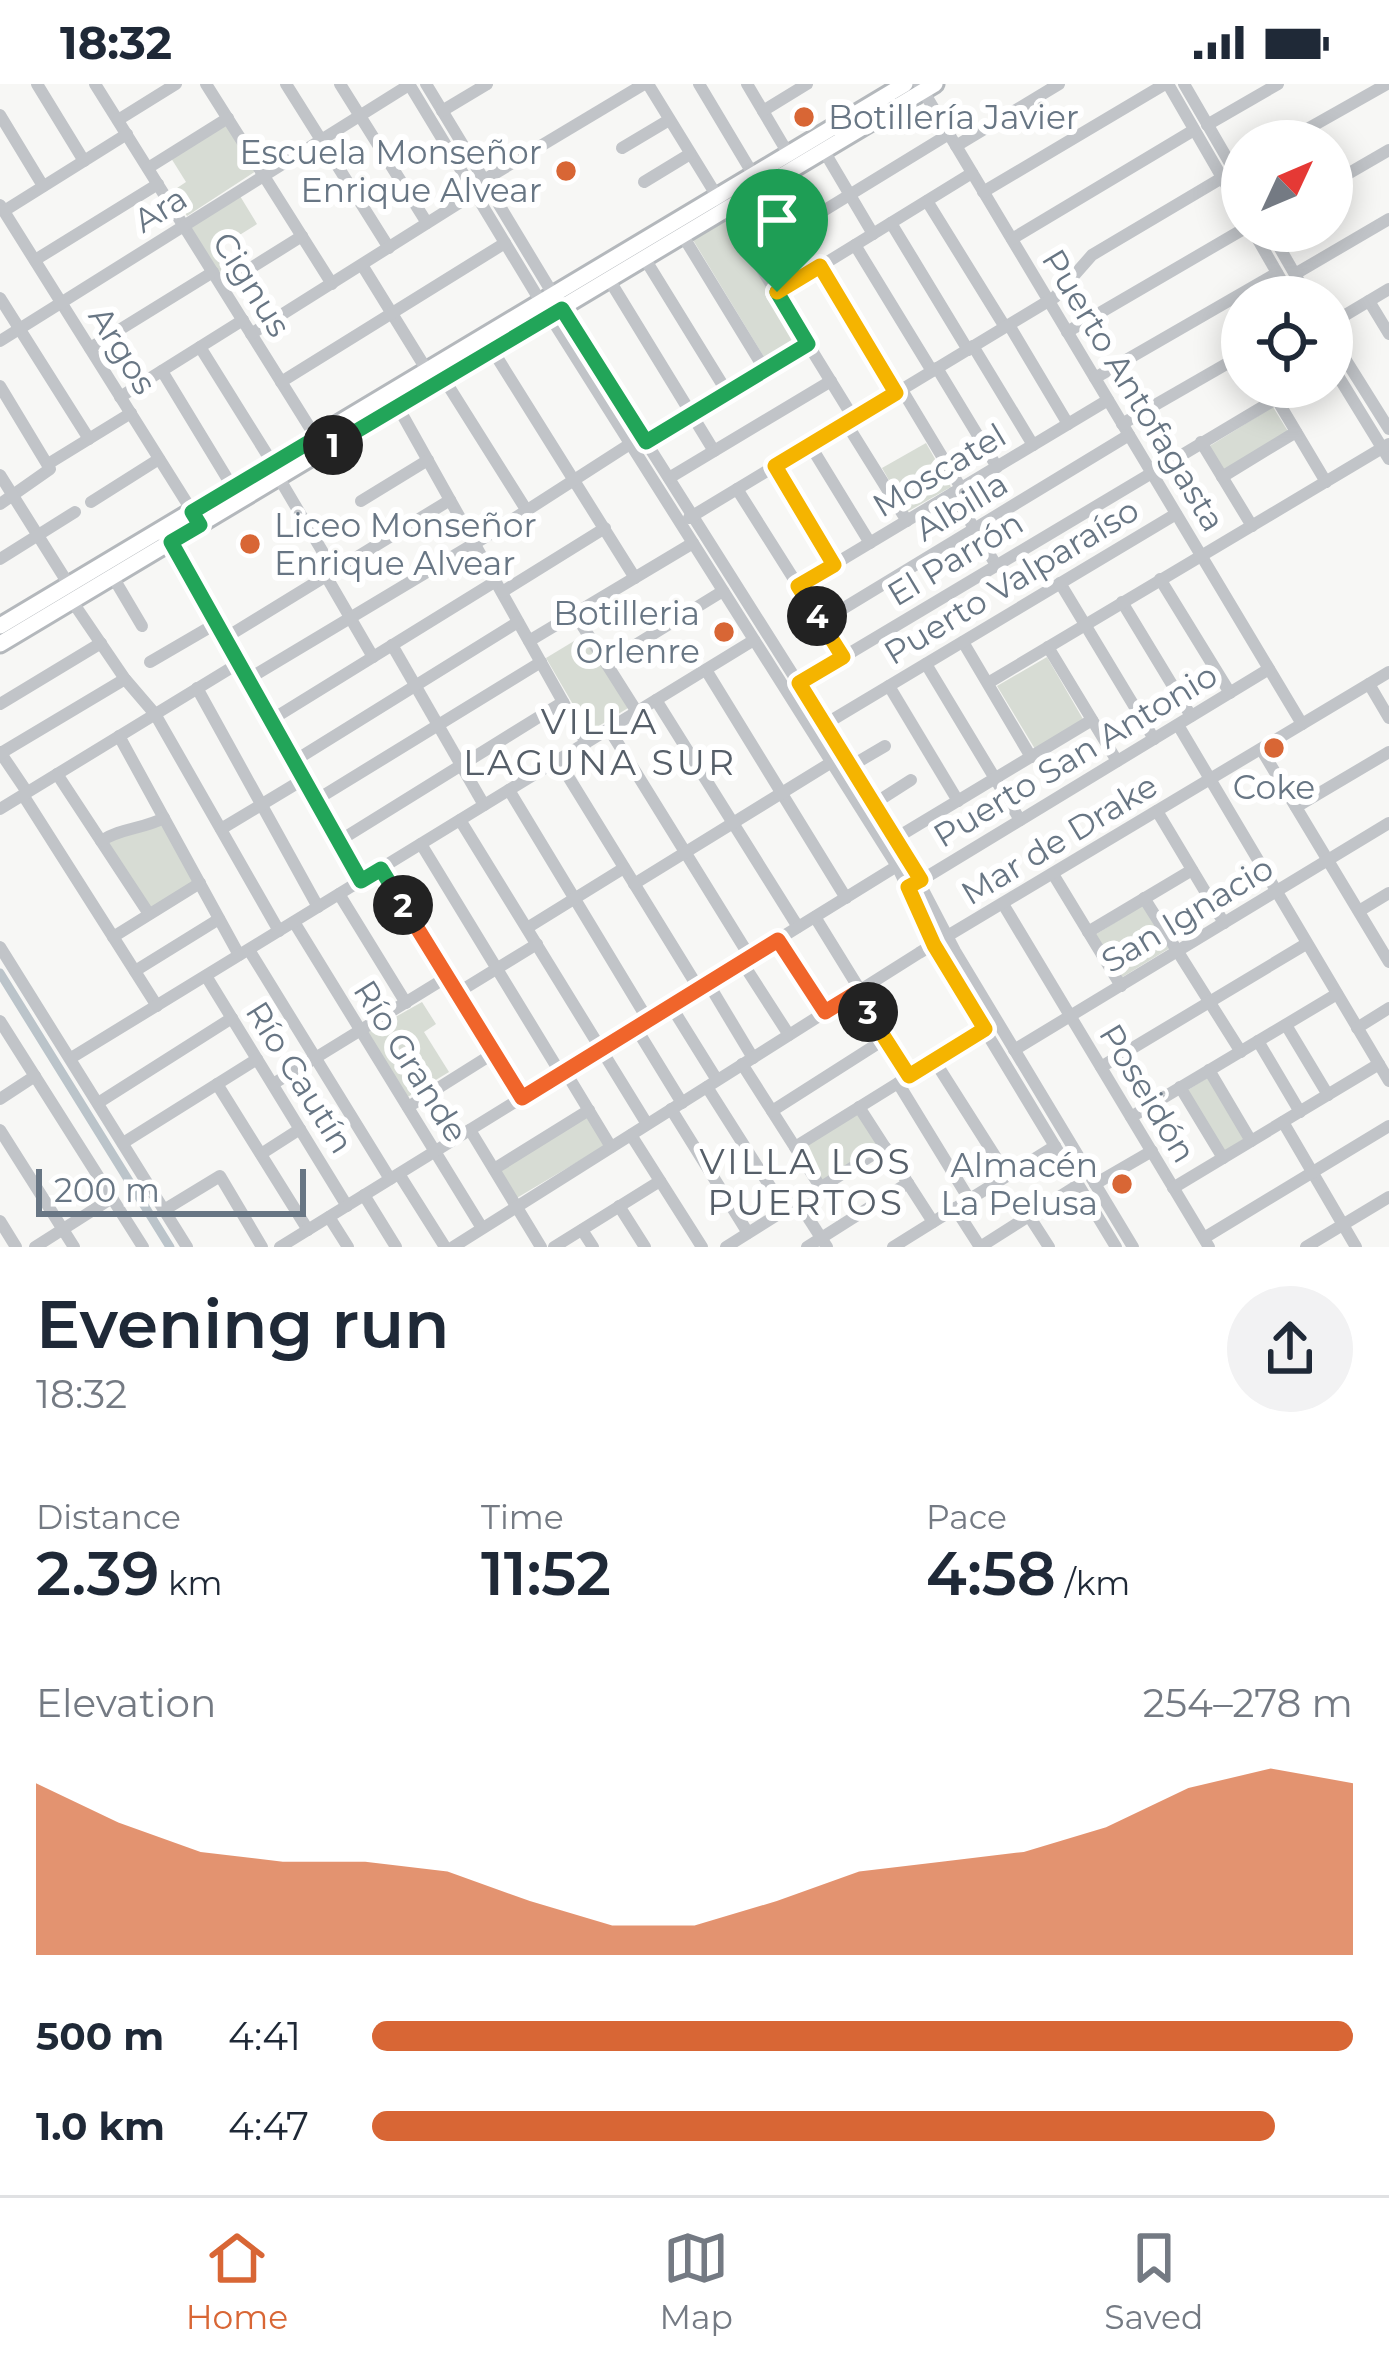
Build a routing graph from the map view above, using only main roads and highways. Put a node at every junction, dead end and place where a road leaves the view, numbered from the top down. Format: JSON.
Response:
{"nodes":[{"id":1,"x":905,"y":84,"type":"edge"},
{"id":2,"x":926,"y":86,"type":"edge"},
{"id":3,"x":886,"y":89,"type":"edge"},
{"id":4,"x":722,"y":205,"type":"junction"},
{"id":5,"x":552,"y":307,"type":"junction"},
{"id":6,"x":436,"y":376,"type":"junction"},
{"id":7,"x":321,"y":444,"type":"junction"},
{"id":8,"x":276,"y":471,"type":"junction"},
{"id":9,"x":196,"y":518,"type":"junction"},
{"id":10,"x":71,"y":593,"type":"junction"},
{"id":11,"x":0,"y":626,"type":"edge"},
{"id":12,"x":0,"y":644,"type":"edge"}],
"edges":[{"from":1,"to":3,"type":"main road"},
{"from":2,"to":4,"type":"main road"},
{"from":3,"to":4,"type":"main road"},
{"from":4,"to":5,"type":"main road"},
{"from":4,"to":5,"type":"main road"},
{"from":5,"to":6,"type":"main road"},
{"from":5,"to":6,"type":"main road"},
{"from":6,"to":7,"type":"main road"},
{"from":6,"to":7,"type":"main road"},
{"from":7,"to":8,"type":"main road"},
{"from":8,"to":9,"type":"main road"},
{"from":8,"to":9,"type":"main road"},
{"from":9,"to":10,"type":"main road"},
{"from":9,"to":10,"type":"main road"},
{"from":10,"to":11,"type":"main road"},
{"from":10,"to":12,"type":"main road"}]}
